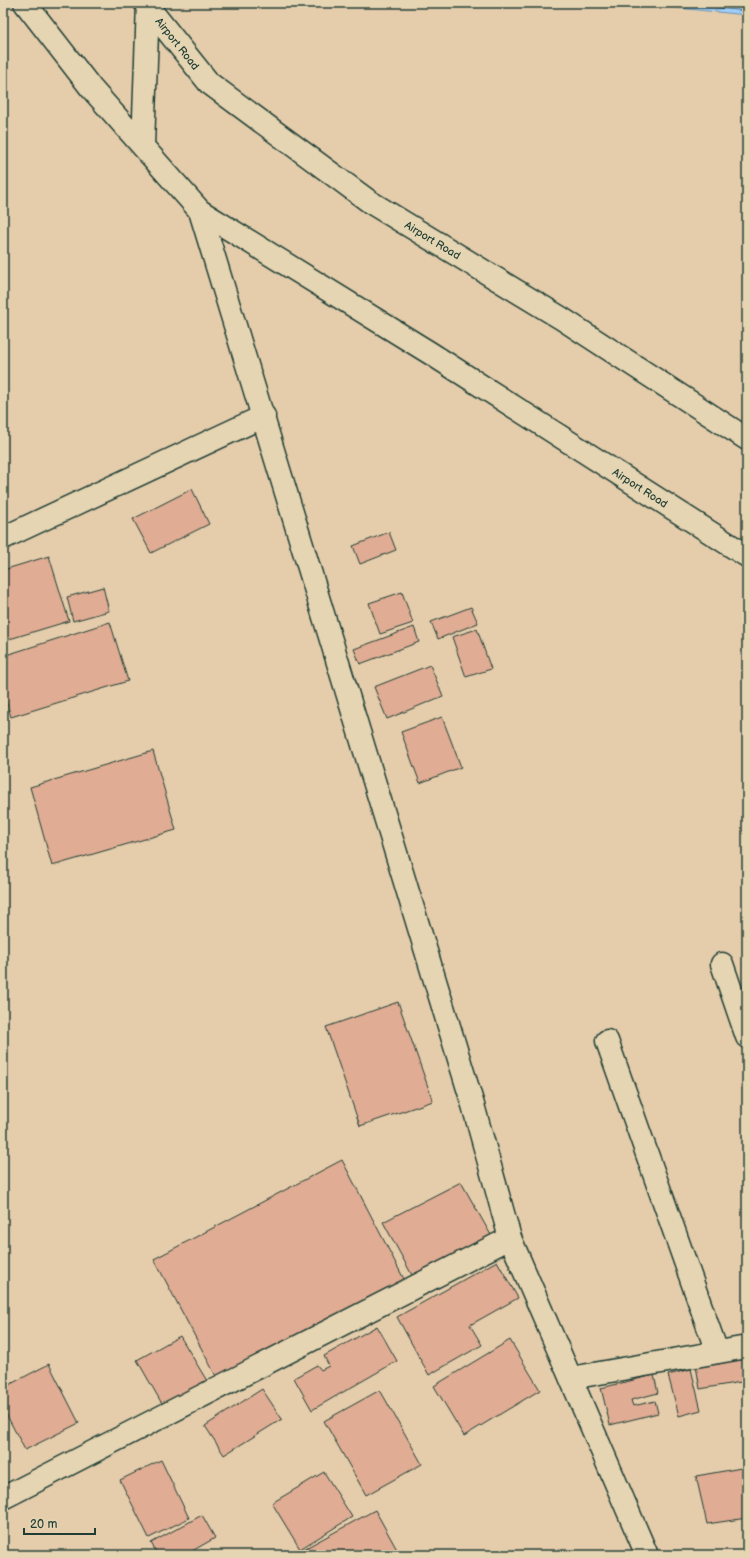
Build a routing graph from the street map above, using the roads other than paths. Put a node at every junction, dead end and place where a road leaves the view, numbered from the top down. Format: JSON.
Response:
{"nodes":[{"id":1,"x":25,"y":3,"type":"edge"},
{"id":2,"x":147,"y":4,"type":"edge"},
{"id":3,"x":143,"y":146,"type":"junction"},
{"id":4,"x":200,"y":211,"type":"junction"},
{"id":5,"x":264,"y":416,"type":"junction"},
{"id":6,"x":747,"y":439,"type":"edge"},
{"id":7,"x":3,"y":538,"type":"edge"},
{"id":8,"x":747,"y":556,"type":"edge"},
{"id":9,"x":722,"y":964,"type":"dead end"},
{"id":10,"x":747,"y":1037,"type":"edge"},
{"id":11,"x":607,"y":1041,"type":"dead end"},
{"id":12,"x":510,"y":1238,"type":"junction"},
{"id":13,"x":747,"y":1347,"type":"edge"},
{"id":14,"x":717,"y":1352,"type":"junction"},
{"id":15,"x":571,"y":1378,"type":"junction"},
{"id":16,"x":3,"y":1498,"type":"edge"},
{"id":17,"x":647,"y":1555,"type":"edge"}],
"edges":[{"from":1,"to":3,"type":"street","name":"Airport Road"},
{"from":2,"to":3,"type":"street","name":"Airport Road"},
{"from":2,"to":6,"type":"street","name":"Airport Road"},
{"from":3,"to":4,"type":"street","name":"Airport Road"},
{"from":4,"to":5,"type":"street"},
{"from":4,"to":8,"type":"street","name":"Airport Road"},
{"from":5,"to":7,"type":"street"},
{"from":5,"to":12,"type":"street"},
{"from":9,"to":10,"type":"street"},
{"from":11,"to":14,"type":"street"},
{"from":12,"to":15,"type":"street"},
{"from":12,"to":16,"type":"street"},
{"from":13,"to":14,"type":"street"},
{"from":14,"to":15,"type":"street"},
{"from":15,"to":17,"type":"street"}]}
